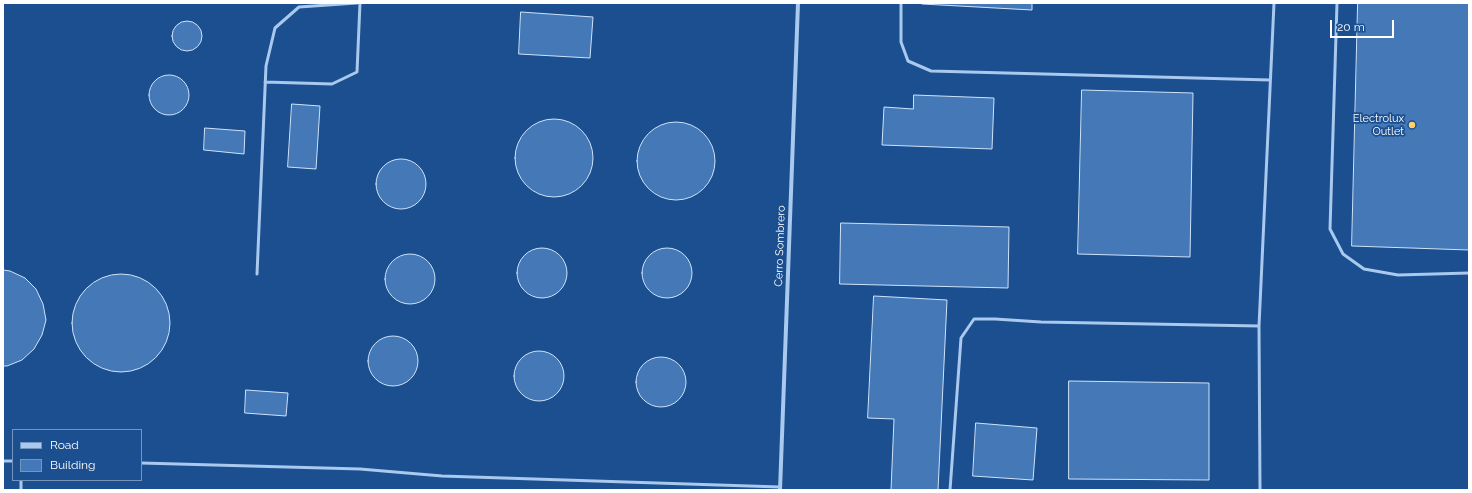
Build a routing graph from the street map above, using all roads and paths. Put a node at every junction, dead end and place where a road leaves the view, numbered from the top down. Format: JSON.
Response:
{"nodes":[{"id":1,"x":357,"y":3,"type":"edge"},
{"id":2,"x":360,"y":3,"type":"edge"},
{"id":3,"x":798,"y":3,"type":"edge"},
{"id":4,"x":901,"y":3,"type":"edge"},
{"id":5,"x":1274,"y":3,"type":"edge"},
{"id":6,"x":1337,"y":3,"type":"edge"},
{"id":7,"x":1270,"y":80,"type":"junction"},
{"id":8,"x":266,"y":82,"type":"junction"},
{"id":9,"x":1469,"y":273,"type":"edge"},
{"id":10,"x":257,"y":274,"type":"dead end"},
{"id":11,"x":1259,"y":326,"type":"junction"},
{"id":12,"x":142,"y":464,"type":"edge"},
{"id":13,"x":780,"y":488,"type":"edge"},
{"id":14,"x":950,"y":490,"type":"edge"},
{"id":15,"x":1260,"y":490,"type":"edge"}],
"edges":[{"from":1,"to":8,"type":"lane"},
{"from":2,"to":8,"type":"lane"},
{"from":3,"to":13,"type":"street","name":"Cerro Sombrero"},
{"from":4,"to":7,"type":"lane"},
{"from":5,"to":7,"type":"lane"},
{"from":6,"to":9,"type":"lane"},
{"from":7,"to":11,"type":"lane"},
{"from":8,"to":10,"type":"lane"},
{"from":11,"to":14,"type":"lane"},
{"from":11,"to":15,"type":"lane"},
{"from":12,"to":13,"type":"lane"}]}
